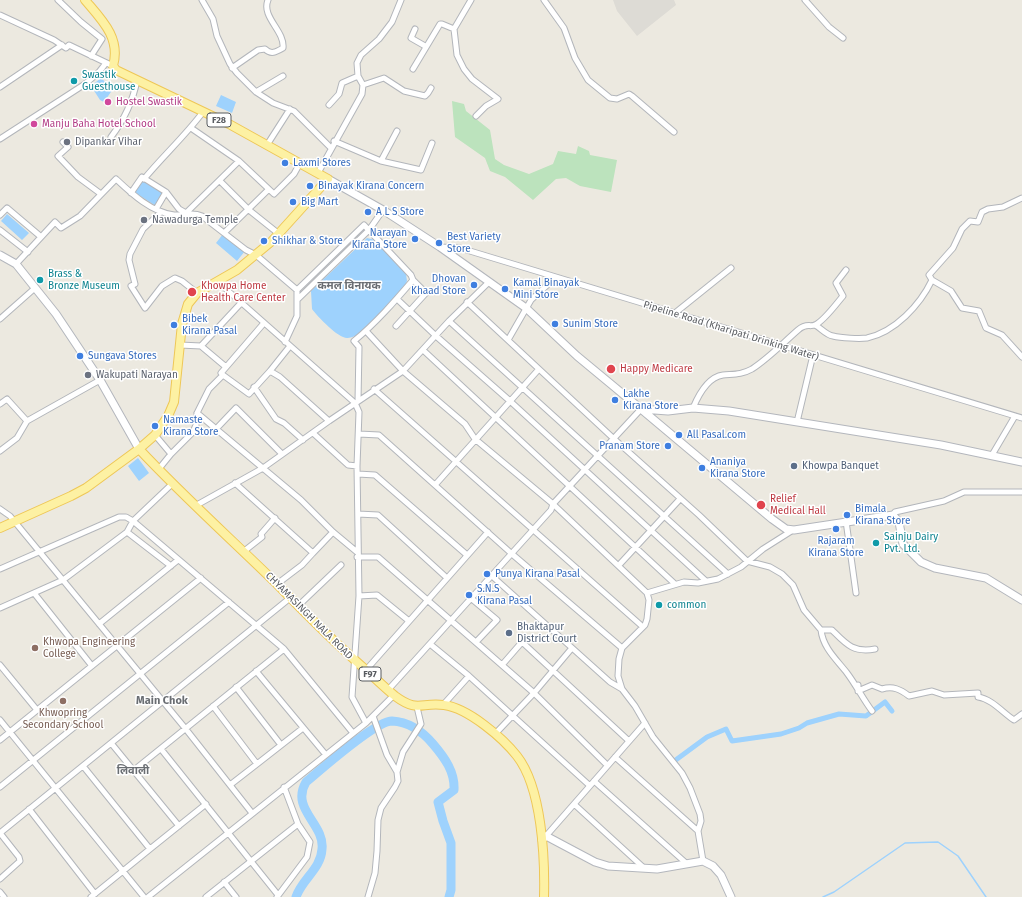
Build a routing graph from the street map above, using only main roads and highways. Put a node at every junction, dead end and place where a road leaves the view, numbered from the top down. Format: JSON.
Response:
{"nodes":[{"id":1,"x":85,"y":0,"type":"edge"},
{"id":2,"x":328,"y":179,"type":"junction"},
{"id":3,"x":0,"y":255,"type":"edge"},
{"id":4,"x":641,"y":409,"type":"junction"},
{"id":5,"x":139,"y":449,"type":"junction"},
{"id":6,"x":1022,"y":462,"type":"edge"},
{"id":7,"x":0,"y":528,"type":"edge"},
{"id":8,"x":1022,"y":600,"type":"edge"},
{"id":9,"x":544,"y":838,"type":"junction"},
{"id":10,"x":544,"y":897,"type":"edge"},
{"id":11,"x":731,"y":897,"type":"edge"}],
"edges":[{"from":1,"to":2,"type":"main road","number":"F28"},
{"from":2,"to":4,"type":"main road","number":"F28"},
{"from":2,"to":5,"type":"main road"},
{"from":3,"to":5,"type":"main road"},
{"from":4,"to":6,"type":"main road"},
{"from":4,"to":8,"type":"main road"},
{"from":5,"to":7,"type":"main road"},
{"from":5,"to":9,"type":"main road","name":"CHYAMASINGH NALA ROAD","number":"F97"},
{"from":9,"to":10,"type":"main road","name":"CHYAMASINGH NALA ROAD","number":"F97"},
{"from":9,"to":11,"type":"main road"}]}
